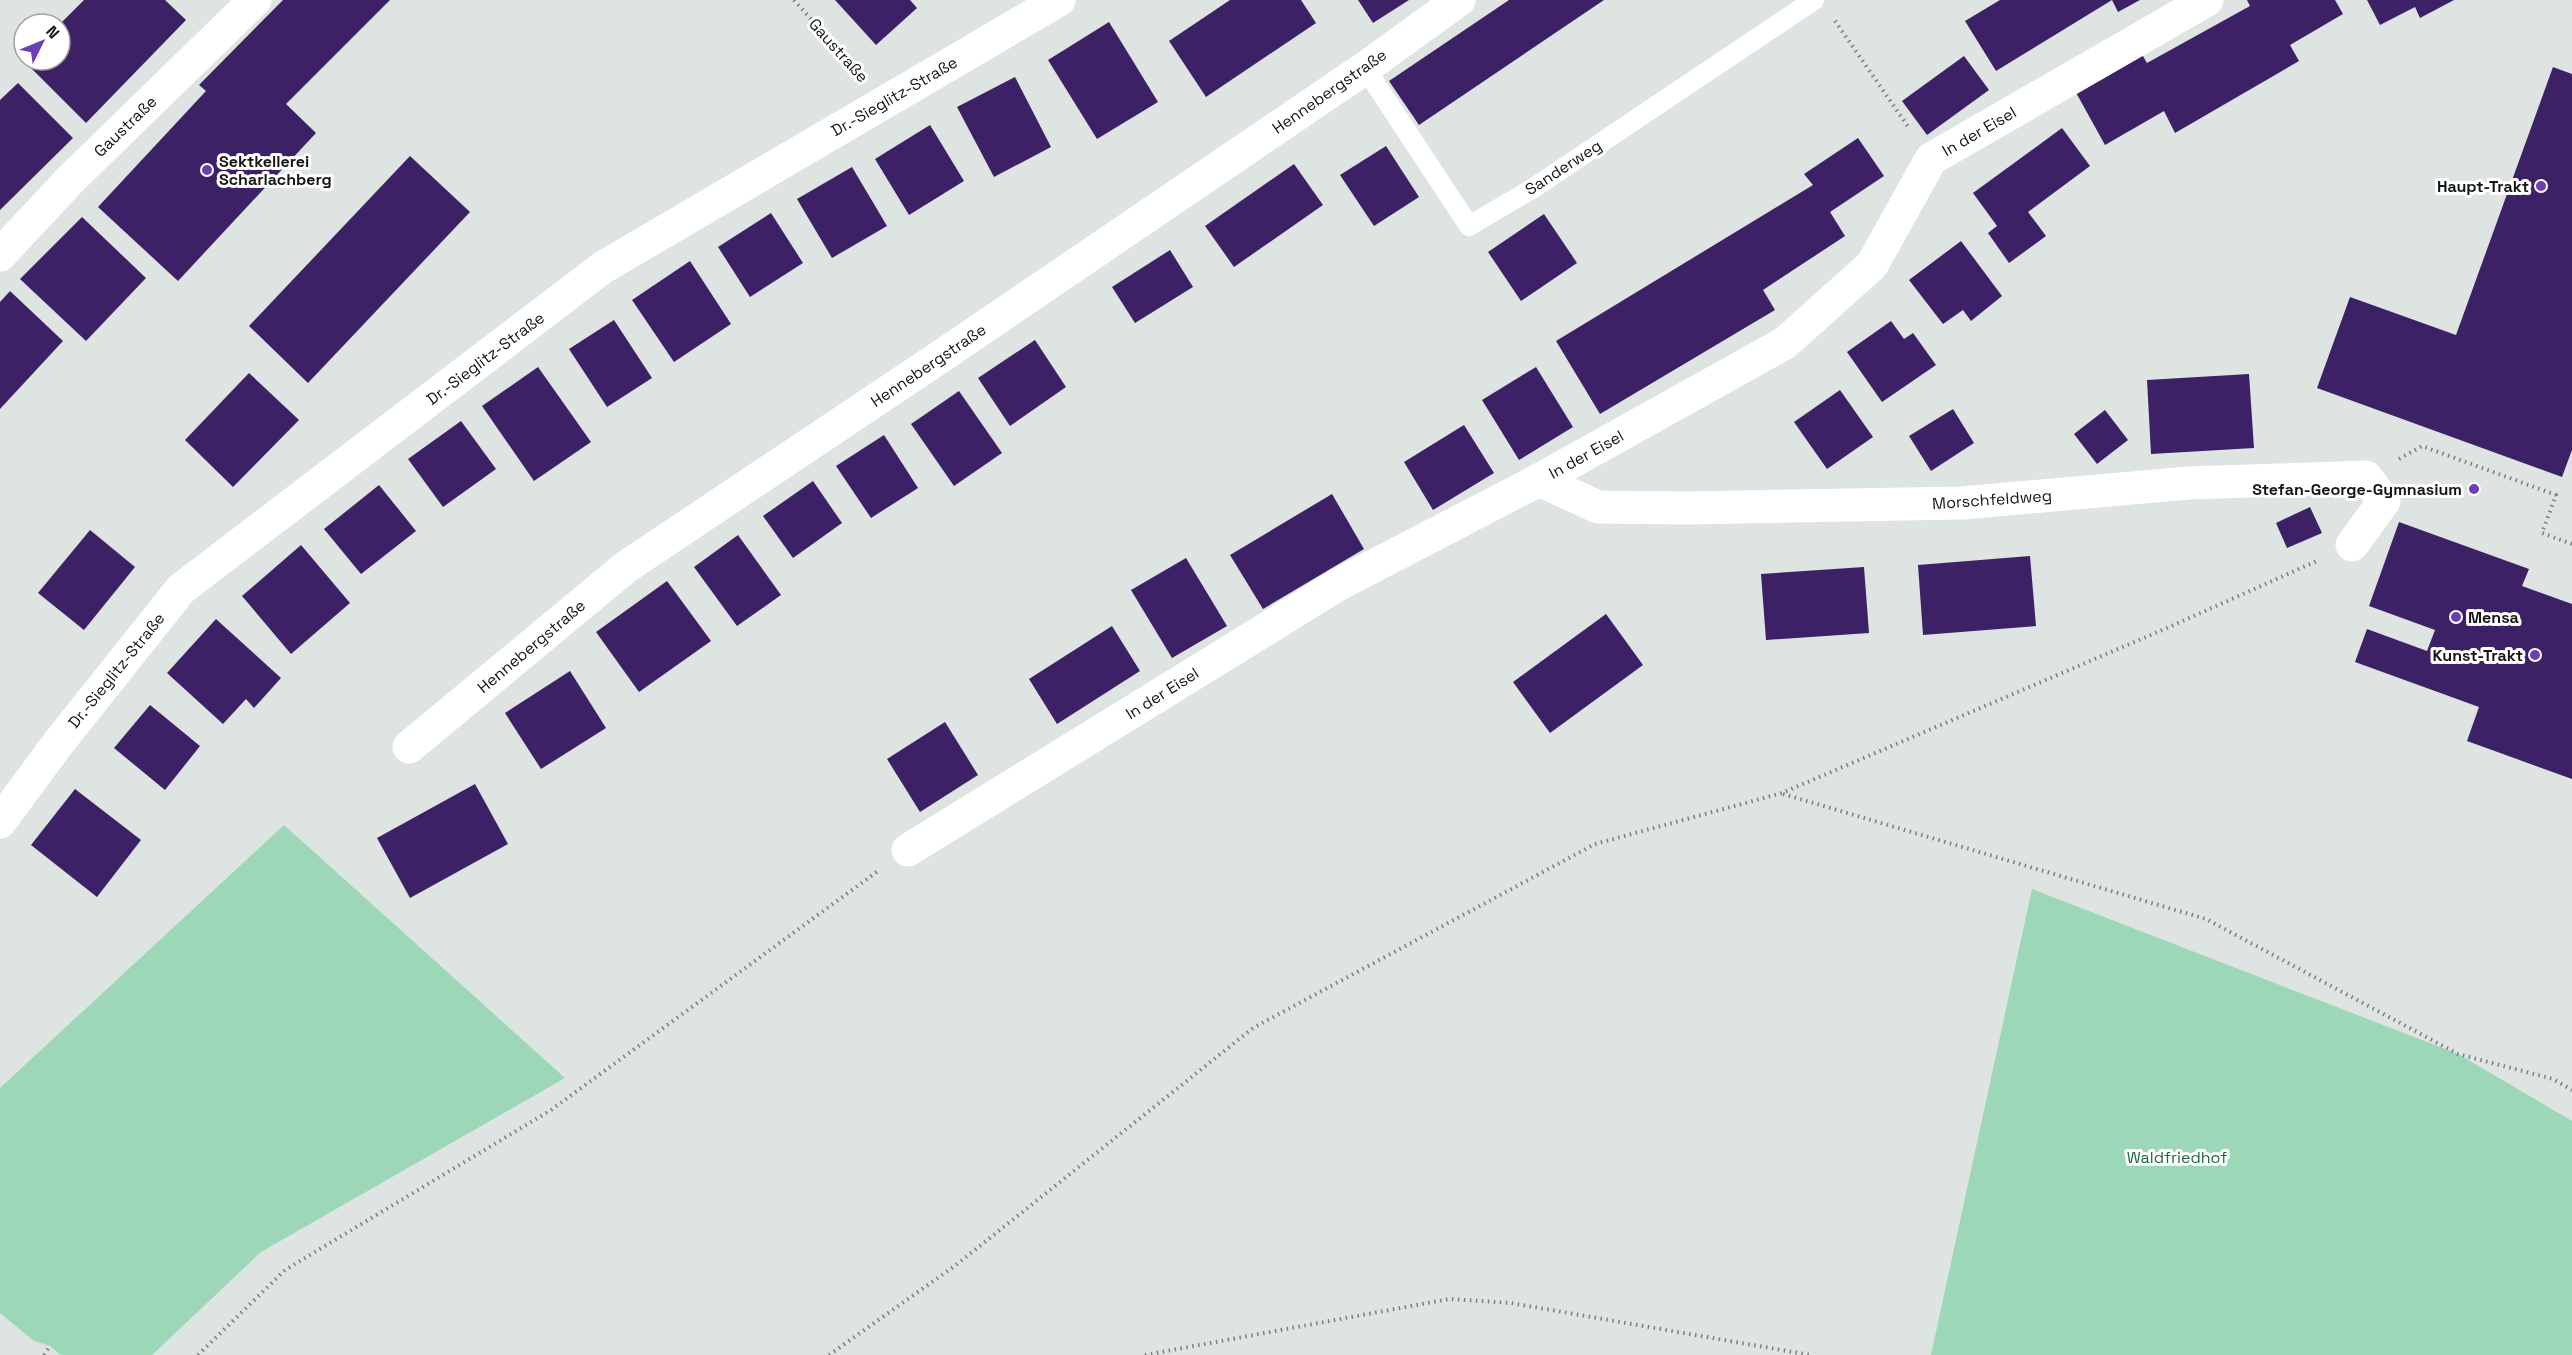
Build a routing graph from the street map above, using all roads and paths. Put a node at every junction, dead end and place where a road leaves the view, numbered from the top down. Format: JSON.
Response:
{"nodes":[{"id":1,"x":255,"y":0,"type":"edge"},
{"id":2,"x":794,"y":0,"type":"edge"},
{"id":3,"x":1059,"y":0,"type":"edge"},
{"id":4,"x":1459,"y":0,"type":"edge"},
{"id":5,"x":1814,"y":0,"type":"edge"},
{"id":6,"x":2207,"y":0,"type":"edge"},
{"id":7,"x":1834,"y":20,"type":"dead end"},
{"id":8,"x":1365,"y":68,"type":"junction"},
{"id":9,"x":884,"y":101,"type":"junction"},
{"id":10,"x":1931,"y":159,"type":"junction"},
{"id":11,"x":0,"y":255,"type":"edge"},
{"id":12,"x":2366,"y":477,"type":"junction"},
{"id":13,"x":1539,"y":480,"type":"junction"},
{"id":14,"x":2572,"y":544,"type":"edge"},
{"id":15,"x":2352,"y":545,"type":"joint"},
{"id":16,"x":409,"y":747,"type":"dead end"},
{"id":17,"x":1782,"y":793,"type":"junction"},
{"id":18,"x":0,"y":822,"type":"edge"},
{"id":19,"x":908,"y":849,"type":"joint"},
{"id":20,"x":2572,"y":1090,"type":"edge"},
{"id":21,"x":50,"y":1347,"type":"dead end"},
{"id":22,"x":45,"y":1355,"type":"edge"},
{"id":23,"x":198,"y":1355,"type":"edge"},
{"id":24,"x":829,"y":1355,"type":"edge"},
{"id":25,"x":1144,"y":1355,"type":"edge"},
{"id":26,"x":1810,"y":1355,"type":"edge"}],
"edges":[{"from":1,"to":11,"type":"street","name":"Gaustraße"},
{"from":2,"to":9,"type":"path","name":"Gaustraße"},
{"from":3,"to":9,"type":"street","name":"Dr.-Sieglitz-Straße"},
{"from":4,"to":8,"type":"street","name":"Hennebergstraße"},
{"from":5,"to":8,"type":"lane","name":"Sanderweg"},
{"from":6,"to":10,"type":"street","name":"In der Eisel"},
{"from":7,"to":10,"type":"path"},
{"from":8,"to":16,"type":"street","name":"Hennebergstraße"},
{"from":9,"to":18,"type":"street","name":"Dr.-Sieglitz-Straße"},
{"from":10,"to":13,"type":"street","name":"In der Eisel"},
{"from":12,"to":13,"type":"street","name":"Morschfeldweg"},
{"from":12,"to":14,"type":"path"},
{"from":12,"to":15,"type":"street"},
{"from":13,"to":19,"type":"street","name":"In der Eisel"},
{"from":15,"to":17,"type":"path"},
{"from":17,"to":20,"type":"path"},
{"from":17,"to":24,"type":"path"},
{"from":19,"to":23,"type":"path"},
{"from":21,"to":22,"type":"path"},
{"from":25,"to":26,"type":"path"}]}
